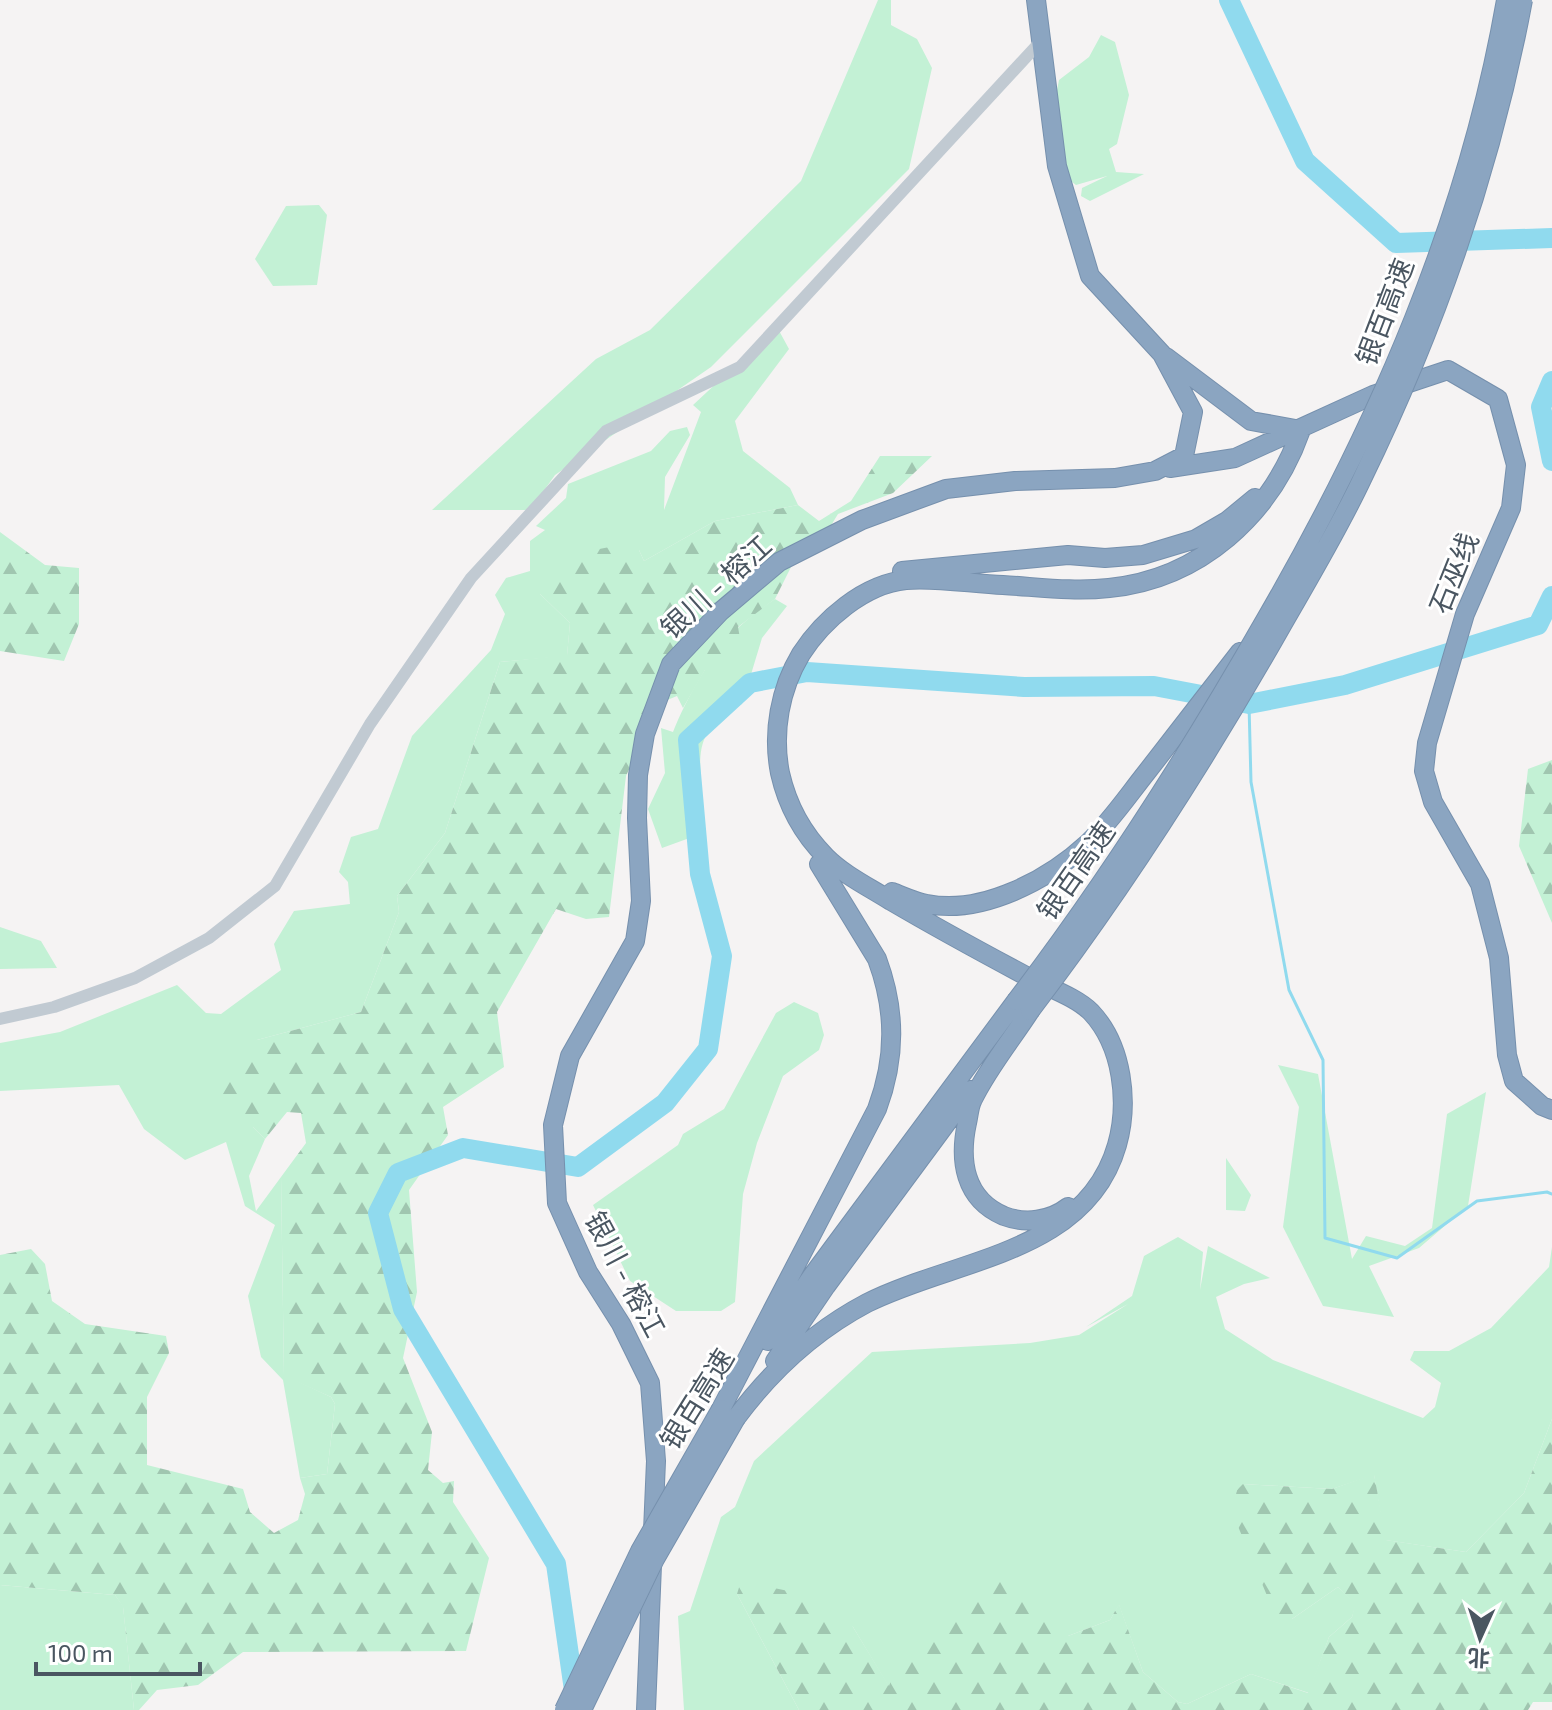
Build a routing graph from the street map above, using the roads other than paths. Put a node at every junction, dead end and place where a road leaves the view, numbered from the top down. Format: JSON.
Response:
{"nodes":[{"id":1,"x":1036,"y":0,"type":"edge"},
{"id":2,"x":1506,"y":0,"type":"edge"},
{"id":3,"x":1523,"y":0,"type":"edge"},
{"id":4,"x":1041,"y":41,"type":"junction"},
{"id":5,"x":1162,"y":354,"type":"junction"},
{"id":6,"x":1301,"y":430,"type":"junction"},
{"id":7,"x":1155,"y":471,"type":"junction"},
{"id":8,"x":1268,"y":617,"type":"junction"},
{"id":9,"x":797,"y":652,"type":"junction"},
{"id":10,"x":772,"y":732,"type":"junction"},
{"id":11,"x":819,"y":864,"type":"junction"},
{"id":12,"x":848,"y":875,"type":"junction"},
{"id":13,"x":1023,"y":1006,"type":"junction"},
{"id":14,"x":0,"y":1019,"type":"edge"},
{"id":15,"x":1552,"y":1110,"type":"edge"},
{"id":16,"x":728,"y":1414,"type":"junction"},
{"id":17,"x":564,"y":1710,"type":"edge"},
{"id":18,"x":582,"y":1710,"type":"edge"},
{"id":19,"x":646,"y":1710,"type":"edge"}],
"edges":[{"from":1,"to":4,"type":"highway","name":"银川 - 榕江"},
{"from":2,"to":8,"type":"highway","name":"银百高速","bridge":true},
{"from":3,"to":13,"type":"highway","name":"银百高速","bridge":true},
{"from":4,"to":5,"type":"highway","name":"银川 - 榕江"},
{"from":4,"to":14,"type":"street"},
{"from":5,"to":6,"type":"highway"},
{"from":5,"to":7,"type":"highway","name":"银川 - 榕江"},
{"from":6,"to":7,"type":"highway"},
{"from":6,"to":9,"type":"highway"},
{"from":6,"to":9,"type":"highway"},
{"from":6,"to":15,"type":"highway","name":"石巫线"},
{"from":7,"to":19,"type":"highway","name":"银川 - 榕江"},
{"from":8,"to":12,"type":"highway","bridge":true},
{"from":8,"to":13,"type":"highway","name":"银百高速","bridge":true},
{"from":9,"to":10,"type":"highway"},
{"from":10,"to":11,"type":"highway"},
{"from":10,"to":12,"type":"highway"},
{"from":11,"to":13,"type":"highway"},
{"from":11,"to":16,"type":"highway"},
{"from":12,"to":16,"type":"highway"},
{"from":13,"to":16,"type":"highway","name":"银百高速"},
{"from":16,"to":17,"type":"highway","name":"银百高速","bridge":true},
{"from":16,"to":18,"type":"highway","name":"银百高速","bridge":true}]}
